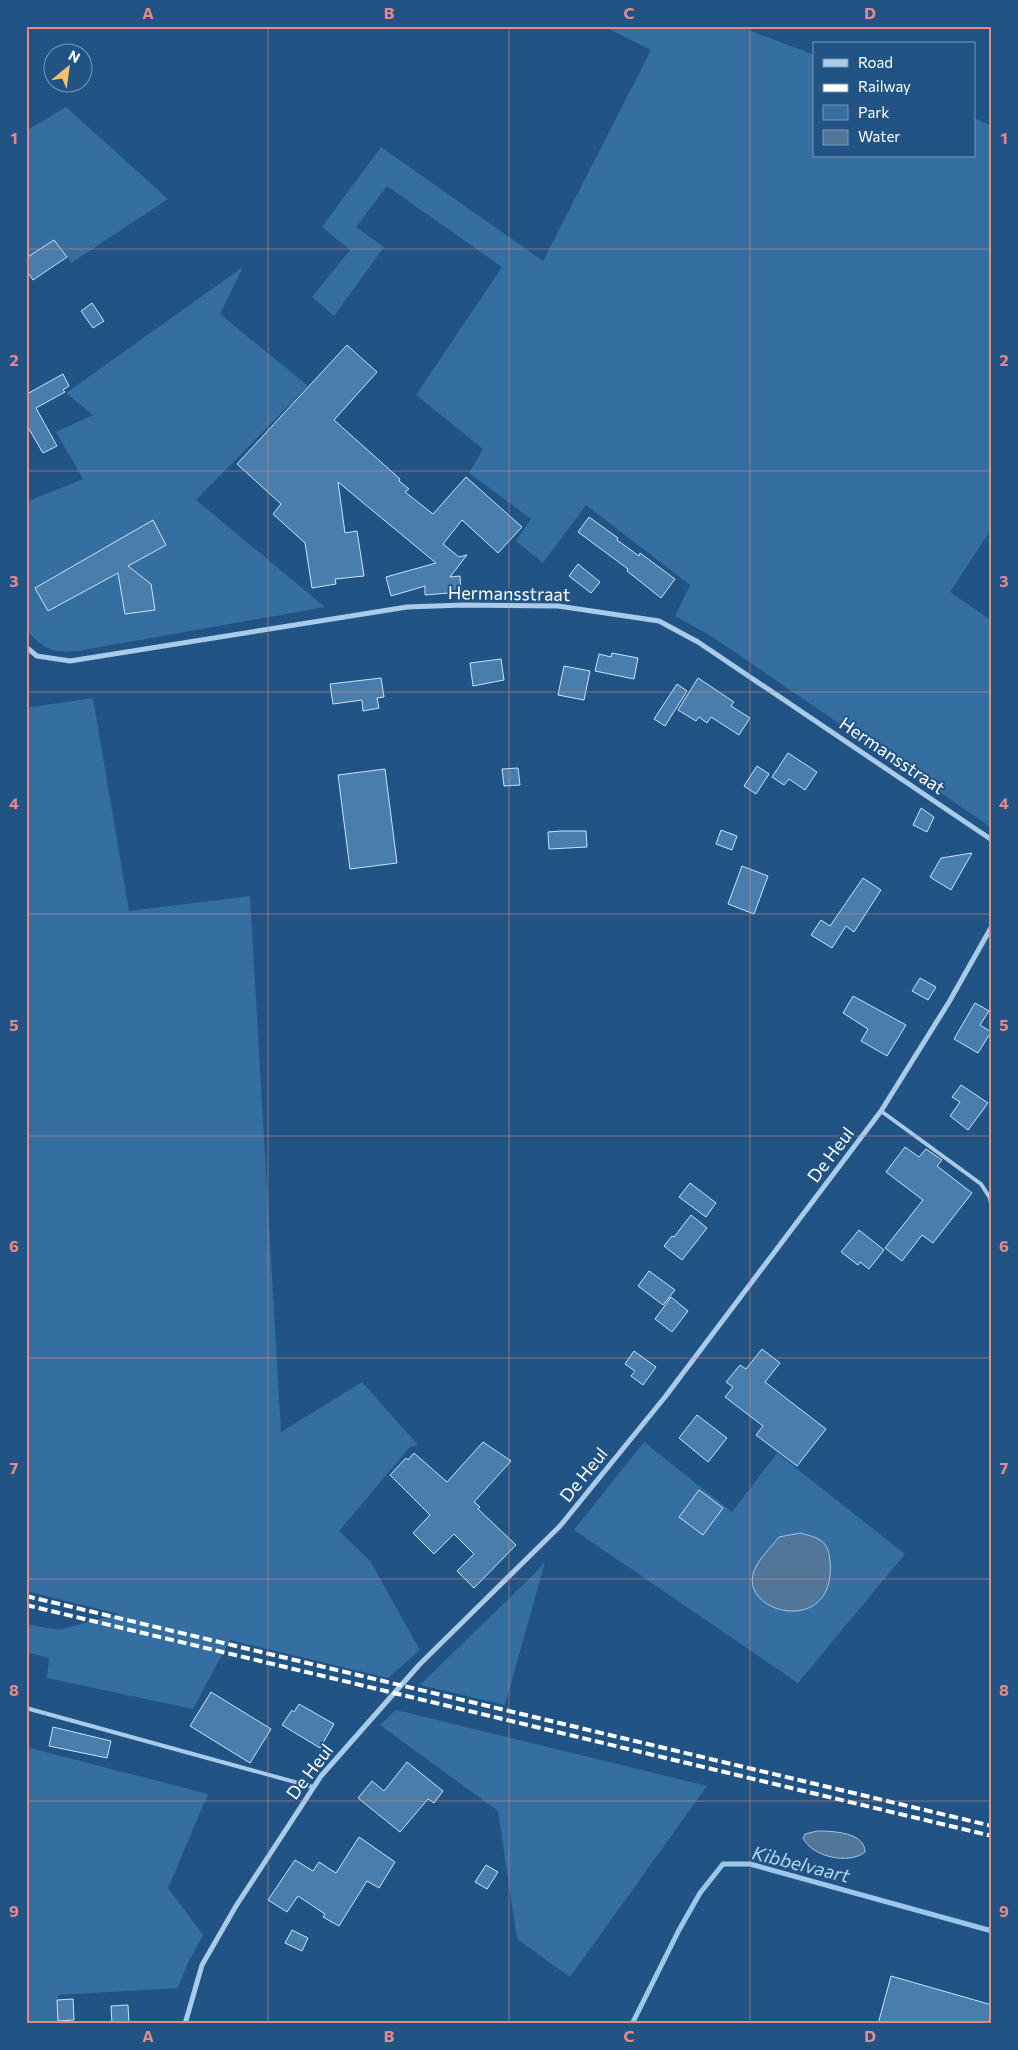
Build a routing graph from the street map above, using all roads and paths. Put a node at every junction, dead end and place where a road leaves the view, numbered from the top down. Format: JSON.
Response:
{"nodes":[{"id":1,"x":26,"y":647,"type":"edge"},
{"id":2,"x":992,"y":840,"type":"edge"},
{"id":3,"x":992,"y":926,"type":"edge"},
{"id":4,"x":881,"y":1111,"type":"junction"},
{"id":5,"x":991,"y":1204,"type":"edge"},
{"id":6,"x":26,"y":1708,"type":"edge"},
{"id":7,"x":314,"y":1787,"type":"junction"},
{"id":8,"x":185,"y":2024,"type":"edge"}],
"edges":[{"from":1,"to":2,"type":"street","name":"Hermansstraat"},
{"from":3,"to":4,"type":"street","name":"De Heul"},
{"from":4,"to":5,"type":"lane"},
{"from":4,"to":7,"type":"street","name":"De Heul"},
{"from":6,"to":7,"type":"lane"},
{"from":7,"to":8,"type":"street","name":"De Heul"}]}
